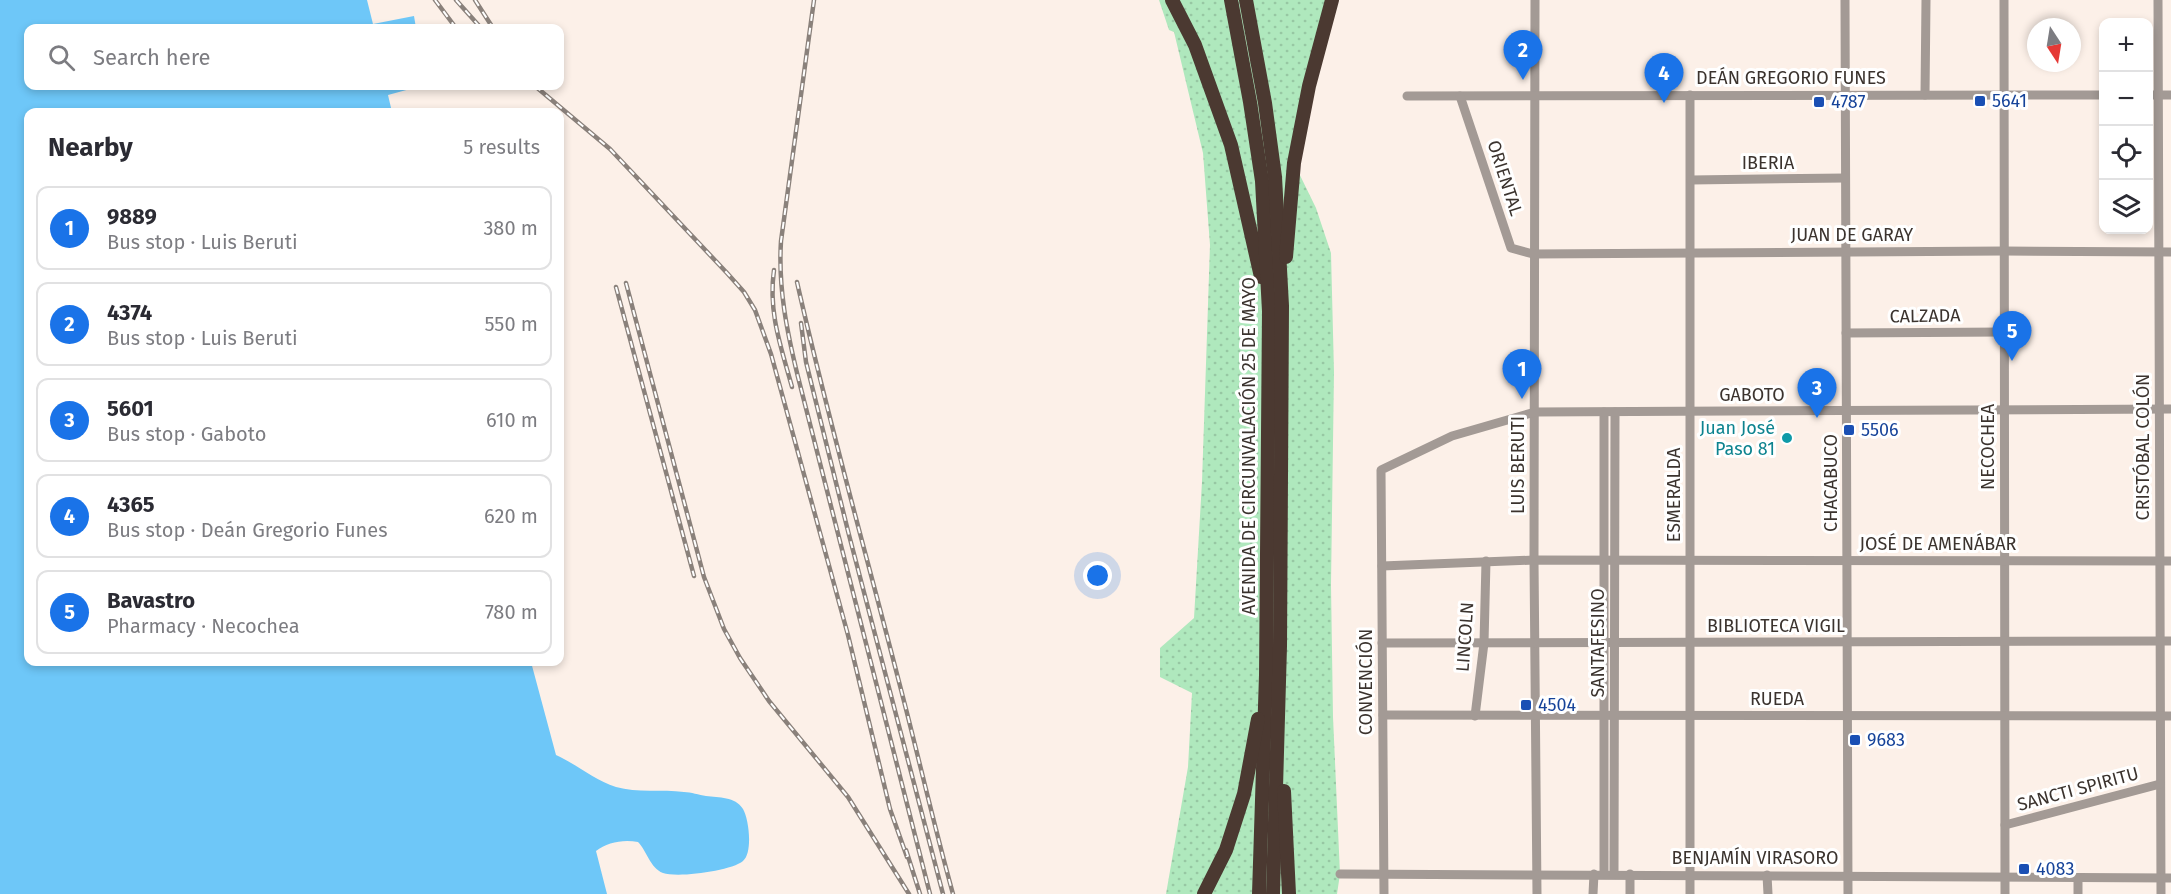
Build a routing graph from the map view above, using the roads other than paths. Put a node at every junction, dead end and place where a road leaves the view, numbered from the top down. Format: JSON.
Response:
{"nodes":[{"id":1,"x":1172,"y":0,"type":"edge"},
{"id":2,"x":1231,"y":0,"type":"edge"},
{"id":3,"x":1246,"y":0,"type":"edge"},
{"id":4,"x":1332,"y":0,"type":"edge"},
{"id":5,"x":1535,"y":0,"type":"edge"},
{"id":6,"x":1845,"y":0,"type":"edge"},
{"id":7,"x":1926,"y":0,"type":"edge"},
{"id":8,"x":2004,"y":0,"type":"edge"},
{"id":9,"x":2158,"y":0,"type":"edge"},
{"id":10,"x":1845,"y":94,"type":"junction"},
{"id":11,"x":1925,"y":94,"type":"junction"},
{"id":12,"x":1534,"y":95,"type":"junction"},
{"id":13,"x":2004,"y":95,"type":"junction"},
{"id":14,"x":2099,"y":95,"type":"edge"},
{"id":15,"x":2153,"y":95,"type":"edge"},
{"id":16,"x":2171,"y":95,"type":"edge"},
{"id":17,"x":1407,"y":96,"type":"dead end"},
{"id":18,"x":1460,"y":96,"type":"junction"},
{"id":19,"x":1690,"y":96,"type":"junction"},
{"id":20,"x":1845,"y":178,"type":"junction"},
{"id":21,"x":1690,"y":180,"type":"junction"},
{"id":22,"x":2004,"y":251,"type":"junction"},
{"id":23,"x":1845,"y":252,"type":"junction"},
{"id":24,"x":2159,"y":252,"type":"junction"},
{"id":25,"x":2171,"y":252,"type":"edge"},
{"id":26,"x":1691,"y":253,"type":"junction"},
{"id":27,"x":1533,"y":254,"type":"junction"},
{"id":28,"x":1276,"y":308,"type":"junction"},
{"id":29,"x":2004,"y":332,"type":"junction"},
{"id":30,"x":1846,"y":333,"type":"junction"},
{"id":31,"x":2159,"y":409,"type":"junction"},
{"id":32,"x":2171,"y":409,"type":"edge"},
{"id":33,"x":2004,"y":410,"type":"junction"},
{"id":34,"x":1846,"y":411,"type":"junction"},
{"id":35,"x":1535,"y":412,"type":"junction"},
{"id":36,"x":1604,"y":412,"type":"junction"},
{"id":37,"x":1615,"y":412,"type":"junction"},
{"id":38,"x":1691,"y":412,"type":"junction"},
{"id":39,"x":1381,"y":470,"type":"joint"},
{"id":40,"x":1534,"y":560,"type":"junction"},
{"id":41,"x":1604,"y":560,"type":"junction"},
{"id":42,"x":1615,"y":560,"type":"junction"},
{"id":43,"x":1486,"y":561,"type":"junction"},
{"id":44,"x":1690,"y":561,"type":"junction"},
{"id":45,"x":1848,"y":561,"type":"junction"},
{"id":46,"x":2004,"y":561,"type":"junction"},
{"id":47,"x":2160,"y":561,"type":"junction"},
{"id":48,"x":2171,"y":561,"type":"edge"},
{"id":49,"x":1382,"y":566,"type":"junction"},
{"id":50,"x":2160,"y":641,"type":"junction"},
{"id":51,"x":2171,"y":641,"type":"edge"},
{"id":52,"x":1690,"y":642,"type":"junction"},
{"id":53,"x":1848,"y":642,"type":"junction"},
{"id":54,"x":2004,"y":642,"type":"junction"},
{"id":55,"x":1382,"y":643,"type":"junction"},
{"id":56,"x":1484,"y":643,"type":"junction"},
{"id":57,"x":1535,"y":643,"type":"junction"},
{"id":58,"x":1604,"y":643,"type":"junction"},
{"id":59,"x":1615,"y":643,"type":"junction"},
{"id":60,"x":1266,"y":675,"type":"junction"},
{"id":61,"x":1278,"y":702,"type":"junction"},
{"id":62,"x":1604,"y":715,"type":"junction"},
{"id":63,"x":1614,"y":715,"type":"junction"},
{"id":64,"x":1383,"y":716,"type":"junction"},
{"id":65,"x":1475,"y":716,"type":"junction"},
{"id":66,"x":1536,"y":716,"type":"junction"},
{"id":67,"x":1689,"y":716,"type":"junction"},
{"id":68,"x":1848,"y":716,"type":"junction"},
{"id":69,"x":2005,"y":716,"type":"junction"},
{"id":70,"x":2160,"y":716,"type":"junction"},
{"id":71,"x":2171,"y":716,"type":"edge"},
{"id":72,"x":2160,"y":784,"type":"junction"},
{"id":73,"x":2005,"y":825,"type":"junction"},
{"id":74,"x":1383,"y":873,"type":"junction"},
{"id":75,"x":1340,"y":874,"type":"dead end"},
{"id":76,"x":1537,"y":874,"type":"junction"},
{"id":77,"x":1604,"y":874,"type":"junction"},
{"id":78,"x":1630,"y":874,"type":"junction"},
{"id":79,"x":1690,"y":874,"type":"junction"},
{"id":80,"x":1767,"y":875,"type":"junction"},
{"id":81,"x":1848,"y":875,"type":"junction"},
{"id":82,"x":2005,"y":876,"type":"junction"},
{"id":83,"x":2078,"y":878,"type":"junction"},
{"id":84,"x":2171,"y":878,"type":"edge"},
{"id":85,"x":2161,"y":879,"type":"junction"},
{"id":86,"x":1204,"y":894,"type":"edge"},
{"id":87,"x":1259,"y":894,"type":"edge"},
{"id":88,"x":1273,"y":894,"type":"edge"},
{"id":89,"x":1289,"y":894,"type":"edge"},
{"id":90,"x":1384,"y":894,"type":"edge"},
{"id":91,"x":1537,"y":894,"type":"edge"},
{"id":92,"x":1593,"y":894,"type":"edge"},
{"id":93,"x":1630,"y":894,"type":"edge"},
{"id":94,"x":1690,"y":894,"type":"edge"},
{"id":95,"x":1768,"y":894,"type":"edge"},
{"id":96,"x":1848,"y":894,"type":"edge"},
{"id":97,"x":2005,"y":894,"type":"edge"},
{"id":98,"x":2078,"y":894,"type":"edge"},
{"id":99,"x":2161,"y":894,"type":"edge"}],
"edges":[{"from":1,"to":28,"type":"highway"},
{"from":2,"to":28,"type":"highway","name":"AVENIDA DE CIRCUNVALACIÓN 25 DE MAYO"},
{"from":3,"to":28,"type":"highway","name":"AVENIDA DE CIRCUNVALACIÓN 25 DE MAYO"},
{"from":4,"to":28,"type":"highway"},
{"from":5,"to":12,"type":"street","name":"LUIS BERUTI"},
{"from":6,"to":10,"type":"street","name":"CHACABUCO"},
{"from":7,"to":11,"type":"street"},
{"from":8,"to":13,"type":"street","name":"NECOCHEA"},
{"from":9,"to":15,"type":"street","name":"CRISTÓBAL COLÓN"},
{"from":10,"to":11,"type":"street","name":"DEÁN GREGORIO FUNES"},
{"from":10,"to":19,"type":"street","name":"DEÁN GREGORIO FUNES"},
{"from":10,"to":20,"type":"street","name":"CHACABUCO"},
{"from":11,"to":13,"type":"street","name":"DEÁN GREGORIO FUNES"},
{"from":12,"to":18,"type":"street","name":"DEÁN GREGORIO FUNES"},
{"from":12,"to":19,"type":"street","name":"DEÁN GREGORIO FUNES"},
{"from":12,"to":27,"type":"street","name":"LUIS BERUTI"},
{"from":13,"to":14,"type":"street","name":"DEÁN GREGORIO FUNES"},
{"from":13,"to":22,"type":"street","name":"NECOCHEA"},
{"from":15,"to":16,"type":"street"},
{"from":15,"to":24,"type":"street","name":"CRISTÓBAL COLÓN"},
{"from":17,"to":18,"type":"street","name":"DEÁN GREGORIO FUNES"},
{"from":18,"to":27,"type":"street","name":"ORIENTAL"},
{"from":19,"to":21,"type":"street","name":"ESMERALDA"},
{"from":20,"to":21,"type":"street","name":"IBERIA"},
{"from":20,"to":23,"type":"street","name":"CHACABUCO"},
{"from":21,"to":26,"type":"street","name":"ESMERALDA"},
{"from":22,"to":23,"type":"street","name":"JUAN DE GARAY"},
{"from":22,"to":24,"type":"street","name":"JUAN DE GARAY"},
{"from":22,"to":29,"type":"street","name":"NECOCHEA"},
{"from":23,"to":26,"type":"street","name":"JUAN DE GARAY"},
{"from":23,"to":30,"type":"street","name":"CHACABUCO"},
{"from":24,"to":25,"type":"street","name":"JUAN DE GARAY"},
{"from":24,"to":31,"type":"street","name":"CRISTÓBAL COLÓN"},
{"from":26,"to":27,"type":"street","name":"JUAN DE GARAY"},
{"from":26,"to":38,"type":"street","name":"ESMERALDA"},
{"from":27,"to":35,"type":"street","name":"LUIS BERUTI"},
{"from":28,"to":60,"type":"highway","name":"AVENIDA DE CIRCUNVALACIÓN 25 DE MAYO"},
{"from":28,"to":61,"type":"highway","name":"AVENIDA DE CIRCUNVALACIÓN 25 DE MAYO"},
{"from":29,"to":30,"type":"street","name":"CALZADA"},
{"from":29,"to":33,"type":"street","name":"NECOCHEA"},
{"from":30,"to":34,"type":"street","name":"CHACABUCO"},
{"from":31,"to":32,"type":"street","name":"GABOTO"},
{"from":31,"to":33,"type":"street","name":"GABOTO"},
{"from":31,"to":47,"type":"street","name":"CRISTÓBAL COLÓN"},
{"from":33,"to":34,"type":"street","name":"GABOTO"},
{"from":33,"to":46,"type":"street","name":"NECOCHEA"},
{"from":34,"to":38,"type":"street","name":"GABOTO"},
{"from":34,"to":45,"type":"street","name":"CHACABUCO"},
{"from":35,"to":36,"type":"street","name":"GABOTO"},
{"from":35,"to":39,"type":"street","name":"GABOTO"},
{"from":35,"to":40,"type":"street","name":"LUIS BERUTI"},
{"from":36,"to":37,"type":"street","name":"GABOTO"},
{"from":36,"to":41,"type":"street","name":"SANTAFESINO"},
{"from":37,"to":38,"type":"street","name":"GABOTO"},
{"from":37,"to":42,"type":"street","name":"SANTAFESINO"},
{"from":38,"to":44,"type":"street","name":"ESMERALDA"},
{"from":39,"to":49,"type":"street","name":"CONVENCIÓN"},
{"from":40,"to":41,"type":"street","name":"JOSÉ DE AMENÁBAR"},
{"from":40,"to":43,"type":"street","name":"JOSÉ DE AMENÁBAR"},
{"from":40,"to":57,"type":"street","name":"LUIS BERUTI"},
{"from":41,"to":42,"type":"street","name":"JOSÉ DE AMENÁBAR"},
{"from":41,"to":58,"type":"street","name":"SANTAFESINO"},
{"from":42,"to":44,"type":"street","name":"JOSÉ DE AMENÁBAR"},
{"from":42,"to":59,"type":"street","name":"SANTAFESINO"},
{"from":43,"to":49,"type":"street","name":"JOSÉ DE AMENÁBAR"},
{"from":43,"to":56,"type":"street","name":"LINCOLN"},
{"from":44,"to":45,"type":"street","name":"JOSÉ DE AMENÁBAR"},
{"from":44,"to":52,"type":"street","name":"ESMERALDA"},
{"from":45,"to":46,"type":"street","name":"JOSÉ DE AMENÁBAR"},
{"from":45,"to":53,"type":"street","name":"CHACABUCO"},
{"from":46,"to":47,"type":"street","name":"JOSÉ DE AMENÁBAR"},
{"from":46,"to":54,"type":"street","name":"NECOCHEA"},
{"from":47,"to":48,"type":"street","name":"JOSÉ DE AMENÁBAR"},
{"from":47,"to":50,"type":"street","name":"CRISTÓBAL COLÓN"},
{"from":49,"to":55,"type":"street","name":"CONVENCIÓN"},
{"from":50,"to":51,"type":"street","name":"BIBLIOTECA VIGIL"},
{"from":50,"to":54,"type":"street","name":"BIBLIOTECA VIGIL"},
{"from":50,"to":70,"type":"street","name":"CRISTÓBAL COLÓN"},
{"from":52,"to":53,"type":"street","name":"BIBLIOTECA VIGIL"},
{"from":52,"to":59,"type":"street","name":"BIBLIOTECA VIGIL"},
{"from":52,"to":67,"type":"street","name":"ESMERALDA"},
{"from":53,"to":54,"type":"street","name":"BIBLIOTECA VIGIL"},
{"from":53,"to":68,"type":"street","name":"CHACABUCO"},
{"from":54,"to":69,"type":"street","name":"NECOCHEA"},
{"from":55,"to":56,"type":"street","name":"BIBLIOTECA VIGIL"},
{"from":55,"to":64,"type":"street","name":"CONVENCIÓN"},
{"from":56,"to":57,"type":"street","name":"BIBLIOTECA VIGIL"},
{"from":56,"to":65,"type":"street","name":"LINCOLN"},
{"from":57,"to":58,"type":"street","name":"BIBLIOTECA VIGIL"},
{"from":57,"to":66,"type":"street","name":"LUIS BERUTI"},
{"from":58,"to":59,"type":"street","name":"BIBLIOTECA VIGIL"},
{"from":58,"to":62,"type":"street","name":"SANTAFESINO"},
{"from":59,"to":63,"type":"street","name":"SANTAFESINO"},
{"from":60,"to":86,"type":"highway"},
{"from":60,"to":87,"type":"highway","name":"AVENIDA DE CIRCUNVALACIÓN 25 DE MAYO"},
{"from":61,"to":88,"type":"highway","name":"AVENIDA DE CIRCUNVALACIÓN 25 DE MAYO"},
{"from":61,"to":89,"type":"highway"},
{"from":62,"to":63,"type":"street","name":"RUEDA"},
{"from":62,"to":66,"type":"street","name":"RUEDA"},
{"from":62,"to":77,"type":"street","name":"SANTAFESINO"},
{"from":63,"to":67,"type":"street","name":"RUEDA"},
{"from":63,"to":77,"type":"street","name":"SANTAFESINO"},
{"from":64,"to":65,"type":"street","name":"RUEDA"},
{"from":64,"to":74,"type":"street","name":"CONVENCIÓN"},
{"from":65,"to":66,"type":"street","name":"RUEDA"},
{"from":66,"to":76,"type":"street","name":"LUIS BERUTI"},
{"from":67,"to":68,"type":"street","name":"RUEDA"},
{"from":67,"to":79,"type":"street","name":"ESMERALDA"},
{"from":68,"to":69,"type":"street","name":"RUEDA"},
{"from":68,"to":81,"type":"street","name":"CHACABUCO"},
{"from":69,"to":70,"type":"street","name":"RUEDA"},
{"from":69,"to":73,"type":"street","name":"NECOCHEA"},
{"from":70,"to":71,"type":"street","name":"RUEDA"},
{"from":70,"to":72,"type":"street","name":"CRISTÓBAL COLÓN"},
{"from":72,"to":73,"type":"street","name":"SANCTI SPIRITU"},
{"from":72,"to":85,"type":"street","name":"CRISTÓBAL COLÓN"},
{"from":73,"to":82,"type":"street","name":"NECOCHEA"},
{"from":74,"to":75,"type":"street","name":"BENJAMÍN VIRASORO"},
{"from":74,"to":76,"type":"street","name":"BENJAMÍN VIRASORO"},
{"from":74,"to":90,"type":"street","name":"CONVENCIÓN"},
{"from":76,"to":77,"type":"street","name":"BENJAMÍN VIRASORO"},
{"from":76,"to":91,"type":"street","name":"LUIS BERUTI"},
{"from":77,"to":78,"type":"street","name":"BENJAMÍN VIRASORO"},
{"from":77,"to":92,"type":"street","name":"SANTAFESINO"},
{"from":78,"to":79,"type":"street","name":"BENJAMÍN VIRASORO"},
{"from":78,"to":93,"type":"street"},
{"from":79,"to":80,"type":"street","name":"BENJAMÍN VIRASORO"},
{"from":79,"to":94,"type":"street","name":"ESMERALDA"},
{"from":80,"to":81,"type":"street","name":"BENJAMÍN VIRASORO"},
{"from":80,"to":95,"type":"street"},
{"from":81,"to":82,"type":"street","name":"BENJAMÍN VIRASORO"},
{"from":81,"to":96,"type":"street","name":"CHACABUCO"},
{"from":82,"to":83,"type":"street","name":"BENJAMÍN VIRASORO"},
{"from":82,"to":97,"type":"street","name":"NECOCHEA"},
{"from":83,"to":85,"type":"street","name":"BENJAMÍN VIRASORO"},
{"from":83,"to":98,"type":"street"},
{"from":84,"to":85,"type":"street","name":"BENJAMÍN VIRASORO"},
{"from":85,"to":99,"type":"street","name":"CRISTÓBAL COLÓN"}]}
